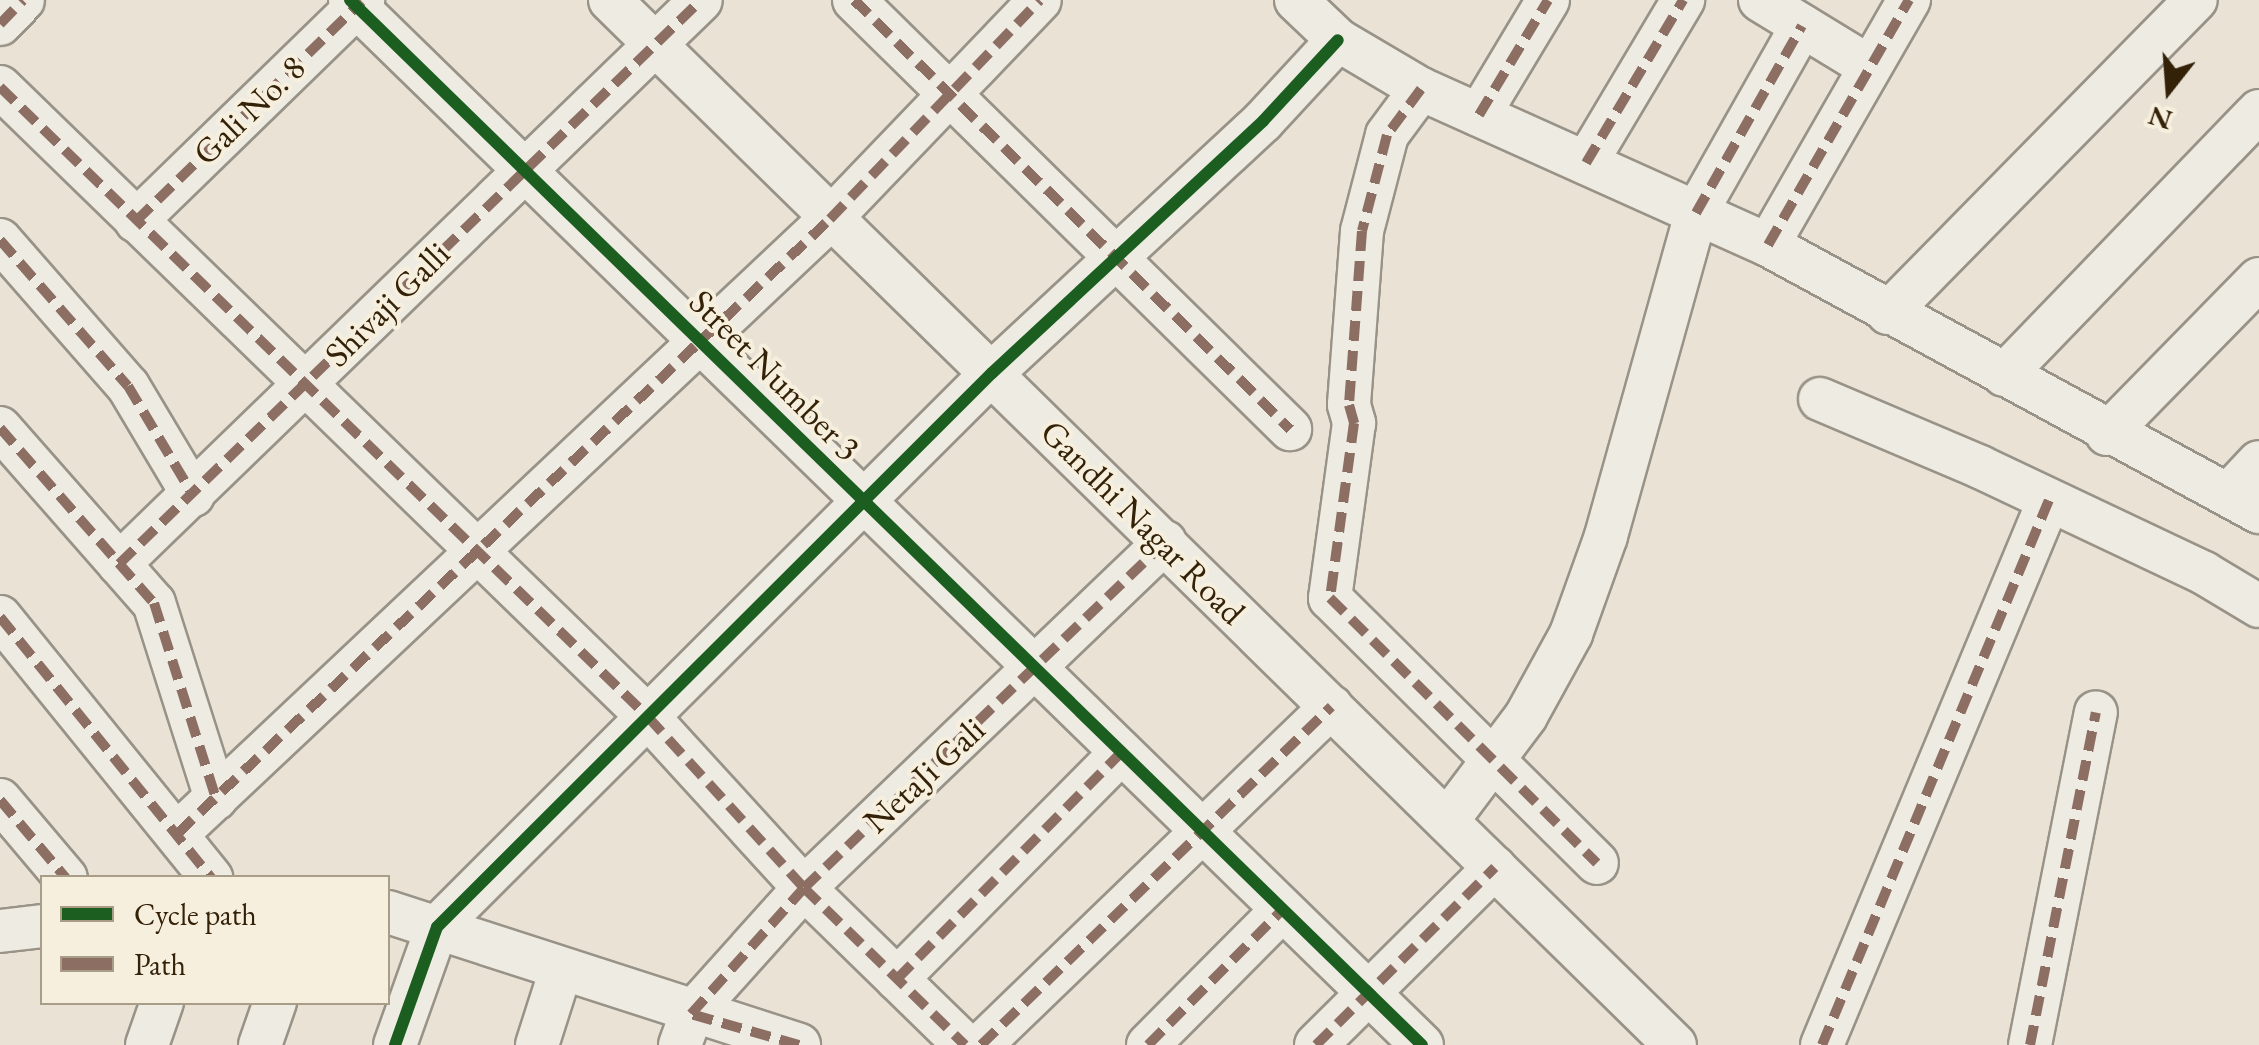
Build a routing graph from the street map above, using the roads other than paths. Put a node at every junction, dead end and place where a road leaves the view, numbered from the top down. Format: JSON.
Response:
{"nodes":[{"id":1,"x":23,"y":0,"type":"edge"},
{"id":2,"x":610,"y":0,"type":"edge"},
{"id":3,"x":701,"y":0,"type":"edge"},
{"id":4,"x":1040,"y":0,"type":"edge"},
{"id":5,"x":1296,"y":0,"type":"edge"},
{"id":6,"x":1548,"y":0,"type":"edge"},
{"id":7,"x":1684,"y":0,"type":"edge"},
{"id":8,"x":1760,"y":0,"type":"edge"},
{"id":9,"x":1908,"y":0,"type":"edge"},
{"id":10,"x":2196,"y":0,"type":"edge"},
{"id":11,"x":356,"y":2,"type":"edge"},
{"id":12,"x":860,"y":2,"type":"edge"},
{"id":13,"x":0,"y":24,"type":"edge"},
{"id":14,"x":1802,"y":26,"type":"junction"},
{"id":15,"x":1338,"y":40,"type":"junction"},
{"id":16,"x":655,"y":44,"type":"junction"},
{"id":17,"x":1868,"y":66,"type":"junction"},
{"id":18,"x":0,"y":87,"type":"edge"},
{"id":19,"x":1421,"y":89,"type":"junction"},
{"id":20,"x":951,"y":96,"type":"junction"},
{"id":21,"x":2259,"y":110,"type":"edge"},
{"id":22,"x":1478,"y":115,"type":"junction"},
{"id":23,"x":1586,"y":163,"type":"junction"},
{"id":24,"x":522,"y":170,"type":"junction"},
{"id":25,"x":1696,"y":213,"type":"junction"},
{"id":26,"x":830,"y":219,"type":"junction"},
{"id":27,"x":136,"y":221,"type":"junction"},
{"id":28,"x":0,"y":240,"type":"edge"},
{"id":29,"x":1768,"y":245,"type":"junction"},
{"id":30,"x":1116,"y":260,"type":"junction"},
{"id":31,"x":2259,"y":279,"type":"edge"},
{"id":32,"x":1888,"y":313,"type":"junction"},
{"id":33,"x":700,"y":340,"type":"junction"},
{"id":34,"x":992,"y":373,"type":"junction"},
{"id":35,"x":2004,"y":375,"type":"junction"},
{"id":36,"x":305,"y":386,"type":"junction"},
{"id":37,"x":1820,"y":399,"type":"dead end"},
{"id":38,"x":0,"y":428,"type":"edge"},
{"id":39,"x":1290,"y":429,"type":"dead end"},
{"id":40,"x":2107,"y":434,"type":"junction"},
{"id":41,"x":2259,"y":462,"type":"edge"},
{"id":42,"x":193,"y":495,"type":"junction"},
{"id":43,"x":2048,"y":500,"type":"junction"},
{"id":44,"x":2243,"y":503,"type":"edge"},
{"id":45,"x":861,"y":504,"type":"junction"},
{"id":46,"x":1164,"y":542,"type":"junction"},
{"id":47,"x":478,"y":553,"type":"junction"},
{"id":48,"x":120,"y":564,"type":"junction"},
{"id":49,"x":2259,"y":606,"type":"edge"},
{"id":50,"x":0,"y":617,"type":"edge"},
{"id":51,"x":1034,"y":671,"type":"junction"},
{"id":52,"x":1331,"y":707,"type":"junction"},
{"id":53,"x":2096,"y":712,"type":"dead end"},
{"id":54,"x":648,"y":717,"type":"junction"},
{"id":55,"x":1120,"y":754,"type":"junction"},
{"id":56,"x":1492,"y":760,"type":"junction"},
{"id":57,"x":216,"y":798,"type":"junction"},
{"id":58,"x":0,"y":800,"type":"edge"},
{"id":59,"x":1447,"y":820,"type":"junction"},
{"id":60,"x":178,"y":833,"type":"junction"},
{"id":61,"x":1200,"y":833,"type":"junction"},
{"id":62,"x":1598,"y":864,"type":"dead end"},
{"id":63,"x":1495,"y":867,"type":"junction"},
{"id":64,"x":63,"y":875,"type":"edge"},
{"id":65,"x":209,"y":875,"type":"edge"},
{"id":66,"x":804,"y":888,"type":"junction"},
{"id":67,"x":1282,"y":910,"type":"junction"},
{"id":68,"x":390,"y":913,"type":"edge"},
{"id":69,"x":40,"y":926,"type":"edge"},
{"id":70,"x":438,"y":928,"type":"junction"},
{"id":71,"x":0,"y":931,"type":"edge"},
{"id":72,"x":561,"y":970,"type":"junction"},
{"id":73,"x":898,"y":979,"type":"junction"},
{"id":74,"x":1368,"y":993,"type":"junction"},
{"id":75,"x":161,"y":1005,"type":"edge"},
{"id":76,"x":273,"y":1005,"type":"edge"},
{"id":77,"x":685,"y":1030,"type":"edge"},
{"id":78,"x":147,"y":1045,"type":"edge"},
{"id":79,"x":260,"y":1045,"type":"edge"},
{"id":80,"x":395,"y":1045,"type":"edge"},
{"id":81,"x":537,"y":1045,"type":"edge"},
{"id":82,"x":799,"y":1045,"type":"edge"},
{"id":83,"x":965,"y":1045,"type":"edge"},
{"id":84,"x":981,"y":1045,"type":"edge"},
{"id":85,"x":1148,"y":1045,"type":"edge"},
{"id":86,"x":1316,"y":1045,"type":"edge"},
{"id":87,"x":1422,"y":1045,"type":"edge"},
{"id":88,"x":1675,"y":1045,"type":"edge"},
{"id":89,"x":1822,"y":1045,"type":"edge"},
{"id":90,"x":2030,"y":1045,"type":"edge"}],
"edges":[{"from":1,"to":13,"type":"street"},
{"from":2,"to":16,"type":"street","name":"Gandhi Nagar Road"},
{"from":3,"to":16,"type":"street","name":"Shivaji Galli"},
{"from":4,"to":20,"type":"street"},
{"from":5,"to":15,"type":"street"},
{"from":6,"to":22,"type":"street"},
{"from":7,"to":23,"type":"street"},
{"from":8,"to":14,"type":"street"},
{"from":9,"to":17,"type":"street"},
{"from":10,"to":32,"type":"street"},
{"from":11,"to":24,"type":"street","name":"Street Number 3"},
{"from":11,"to":27,"type":"street","name":"Gali No. 8"},
{"from":12,"to":20,"type":"street"},
{"from":14,"to":17,"type":"street"},
{"from":14,"to":25,"type":"street"},
{"from":15,"to":19,"type":"street"},
{"from":15,"to":30,"type":"street"},
{"from":16,"to":24,"type":"street","name":"Shivaji Galli"},
{"from":16,"to":26,"type":"street","name":"Gandhi Nagar Road"},
{"from":17,"to":29,"type":"street"},
{"from":18,"to":27,"type":"street"},
{"from":19,"to":22,"type":"street"},
{"from":19,"to":56,"type":"street"},
{"from":20,"to":26,"type":"street"},
{"from":20,"to":30,"type":"street"},
{"from":21,"to":35,"type":"street"},
{"from":22,"to":23,"type":"street"},
{"from":23,"to":25,"type":"street"},
{"from":24,"to":33,"type":"street","name":"Street Number 3"},
{"from":24,"to":36,"type":"street","name":"Shivaji Galli"},
{"from":25,"to":29,"type":"street"},
{"from":25,"to":56,"type":"street"},
{"from":26,"to":33,"type":"street"},
{"from":26,"to":34,"type":"street","name":"Gandhi Nagar Road"},
{"from":27,"to":36,"type":"street"},
{"from":28,"to":42,"type":"street"},
{"from":29,"to":32,"type":"street"},
{"from":30,"to":34,"type":"street"},
{"from":30,"to":39,"type":"street"},
{"from":31,"to":40,"type":"street"},
{"from":32,"to":35,"type":"street"},
{"from":33,"to":45,"type":"street","name":"Street Number 3"},
{"from":33,"to":47,"type":"street"},
{"from":34,"to":45,"type":"street"},
{"from":34,"to":46,"type":"street","name":"Gandhi Nagar Road"},
{"from":35,"to":40,"type":"street"},
{"from":36,"to":42,"type":"street","name":"Shivaji Galli"},
{"from":36,"to":47,"type":"street"},
{"from":37,"to":43,"type":"street"},
{"from":38,"to":48,"type":"street"},
{"from":40,"to":44,"type":"street"},
{"from":41,"to":44,"type":"street"},
{"from":42,"to":48,"type":"street","name":"Shivaji Galli"},
{"from":43,"to":49,"type":"street"},
{"from":43,"to":89,"type":"street"},
{"from":45,"to":51,"type":"street","name":"Street Number 3"},
{"from":45,"to":54,"type":"street"},
{"from":46,"to":51,"type":"street","name":"NetaJi Gali"},
{"from":46,"to":52,"type":"street","name":"Gandhi Nagar Road"},
{"from":47,"to":54,"type":"street"},
{"from":47,"to":57,"type":"street"},
{"from":48,"to":57,"type":"street"},
{"from":50,"to":60,"type":"street"},
{"from":51,"to":55,"type":"street","name":"Street Number 3"},
{"from":51,"to":66,"type":"street","name":"NetaJi Gali"},
{"from":52,"to":59,"type":"street","name":"Gandhi Nagar Road"},
{"from":52,"to":61,"type":"street"},
{"from":53,"to":90,"type":"street"},
{"from":54,"to":66,"type":"street"},
{"from":54,"to":70,"type":"street"},
{"from":55,"to":61,"type":"street","name":"Street Number 3"},
{"from":55,"to":73,"type":"street"},
{"from":56,"to":59,"type":"street"},
{"from":56,"to":62,"type":"street"},
{"from":57,"to":60,"type":"street"},
{"from":58,"to":64,"type":"street"},
{"from":59,"to":63,"type":"street","name":"Gandhi Nagar Road"},
{"from":60,"to":65,"type":"street"},
{"from":61,"to":67,"type":"street","name":"Street Number 3"},
{"from":61,"to":84,"type":"street"},
{"from":63,"to":74,"type":"street"},
{"from":63,"to":88,"type":"street","name":"Gandhi Nagar Road"},
{"from":66,"to":73,"type":"street"},
{"from":66,"to":77,"type":"street","name":"NetaJi Gali"},
{"from":67,"to":74,"type":"street","name":"Street Number 3"},
{"from":67,"to":85,"type":"street"},
{"from":68,"to":70,"type":"street"},
{"from":69,"to":71,"type":"street"},
{"from":70,"to":72,"type":"street"},
{"from":70,"to":80,"type":"street"},
{"from":72,"to":77,"type":"street"},
{"from":72,"to":81,"type":"street"},
{"from":73,"to":83,"type":"street"},
{"from":74,"to":86,"type":"street"},
{"from":74,"to":87,"type":"street","name":"Street Number 3"},
{"from":75,"to":78,"type":"street"},
{"from":76,"to":79,"type":"street"},
{"from":77,"to":82,"type":"street"}]}
